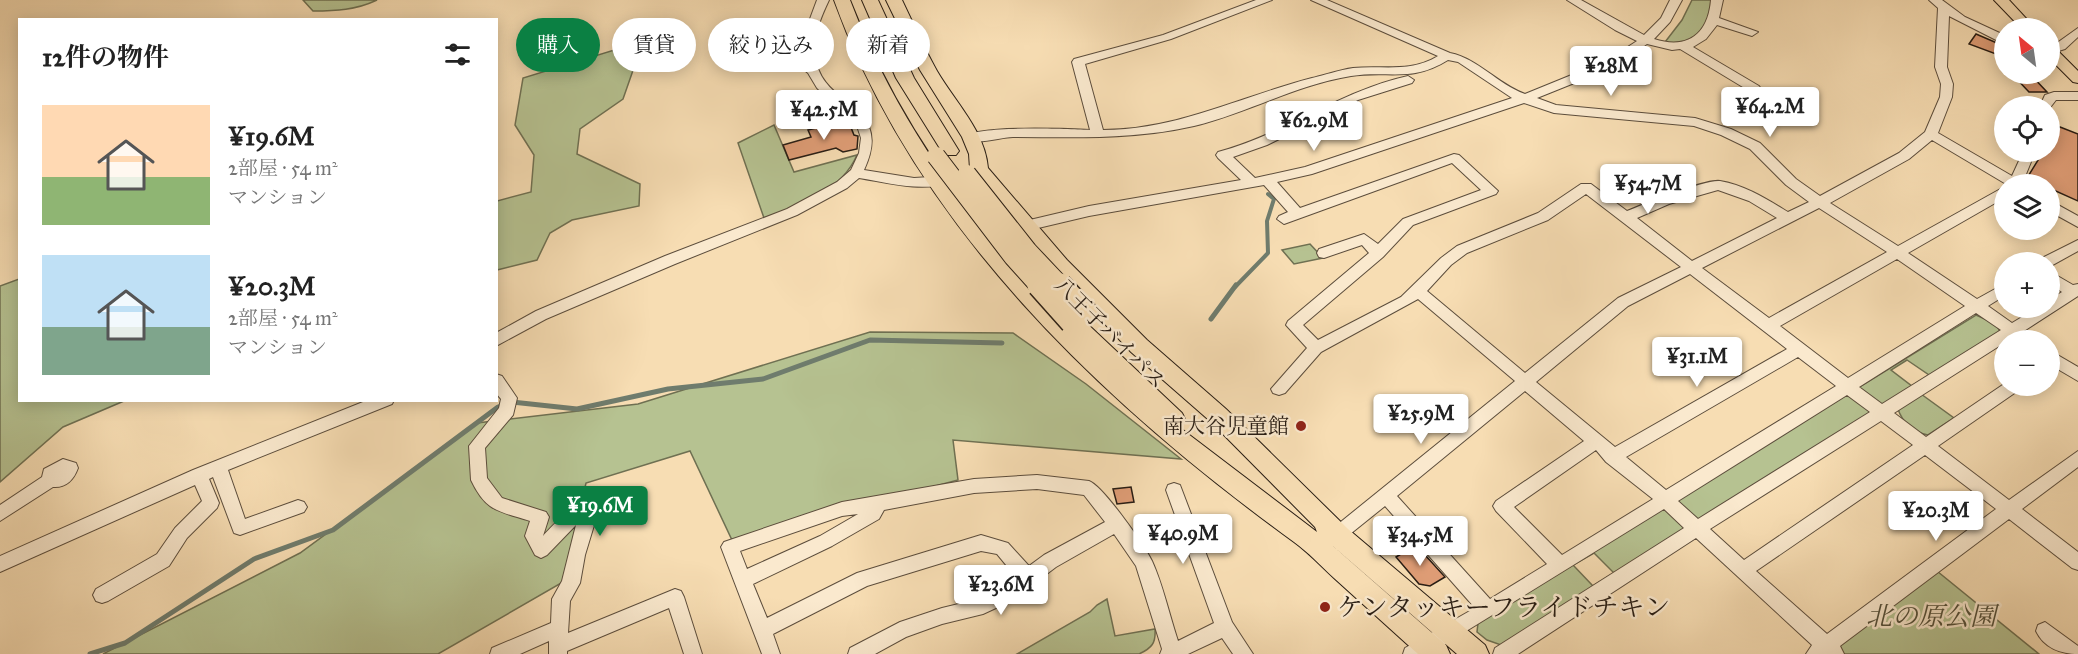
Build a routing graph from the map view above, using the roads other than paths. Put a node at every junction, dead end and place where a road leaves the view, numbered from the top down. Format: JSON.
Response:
{"nodes":[{"id":1,"x":823,"y":0,"type":"edge"},
{"id":2,"x":842,"y":0,"type":"edge"},
{"id":3,"x":856,"y":0,"type":"edge"},
{"id":4,"x":870,"y":0,"type":"edge"},
{"id":5,"x":878,"y":0,"type":"edge"},
{"id":6,"x":894,"y":0,"type":"edge"},
{"id":7,"x":1266,"y":0,"type":"edge"},
{"id":8,"x":1317,"y":0,"type":"edge"},
{"id":9,"x":1573,"y":0,"type":"edge"},
{"id":10,"x":1676,"y":0,"type":"edge"},
{"id":11,"x":1717,"y":0,"type":"edge"},
{"id":12,"x":2001,"y":0,"type":"edge"},
{"id":13,"x":1940,"y":4,"type":"edge"},
{"id":14,"x":815,"y":18,"type":"edge"},
{"id":15,"x":877,"y":18,"type":"edge"},
{"id":16,"x":883,"y":18,"type":"edge"},
{"id":17,"x":2018,"y":18,"type":"edge"},
{"id":18,"x":1713,"y":20,"type":"junction"},
{"id":19,"x":2078,"y":31,"type":"edge"},
{"id":20,"x":1752,"y":32,"type":"dead end"},
{"id":21,"x":1994,"y":36,"type":"edge"},
{"id":22,"x":1646,"y":40,"type":"junction"},
{"id":23,"x":1684,"y":47,"type":"junction"},
{"id":24,"x":2060,"y":47,"type":"edge"},
{"id":25,"x":1446,"y":56,"type":"junction"},
{"id":26,"x":2060,"y":62,"type":"edge"},
{"id":27,"x":1430,"y":66,"type":"junction"},
{"id":28,"x":814,"y":72,"type":"edge"},
{"id":29,"x":902,"y":72,"type":"edge"},
{"id":30,"x":2078,"y":79,"type":"edge"},
{"id":31,"x":1755,"y":88,"type":"dead end"},
{"id":32,"x":2060,"y":96,"type":"edge"},
{"id":33,"x":2078,"y":96,"type":"edge"},
{"id":34,"x":1522,"y":98,"type":"junction"},
{"id":35,"x":1931,"y":134,"type":"junction"},
{"id":36,"x":1098,"y":135,"type":"junction"},
{"id":37,"x":971,"y":137,"type":"junction"},
{"id":38,"x":943,"y":154,"type":"junction"},
{"id":39,"x":979,"y":169,"type":"junction"},
{"id":40,"x":856,"y":173,"type":"junction"},
{"id":41,"x":1999,"y":174,"type":"edge"},
{"id":42,"x":1268,"y":181,"type":"junction"},
{"id":43,"x":938,"y":183,"type":"junction"},
{"id":44,"x":1252,"y":183,"type":"junction"},
{"id":45,"x":1994,"y":198,"type":"edge"},
{"id":46,"x":1820,"y":202,"type":"junction"},
{"id":47,"x":2060,"y":211,"type":"edge"},
{"id":48,"x":1625,"y":218,"type":"junction"},
{"id":49,"x":1787,"y":218,"type":"junction"},
{"id":50,"x":2078,"y":222,"type":"edge"},
{"id":51,"x":1025,"y":226,"type":"junction"},
{"id":52,"x":981,"y":239,"type":"junction"},
{"id":53,"x":2078,"y":245,"type":"edge"},
{"id":54,"x":1897,"y":252,"type":"junction"},
{"id":55,"x":1324,"y":253,"type":"dead end"},
{"id":56,"x":1378,"y":253,"type":"junction"},
{"id":57,"x":2060,"y":255,"type":"edge"},
{"id":58,"x":1691,"y":268,"type":"junction"},
{"id":59,"x":2060,"y":282,"type":"edge"},
{"id":60,"x":2076,"y":290,"type":"edge"},
{"id":61,"x":1419,"y":292,"type":"junction"},
{"id":62,"x":1994,"y":295,"type":"edge"},
{"id":63,"x":2060,"y":300,"type":"edge"},
{"id":64,"x":1976,"y":306,"type":"junction"},
{"id":65,"x":1080,"y":318,"type":"junction"},
{"id":66,"x":2031,"y":318,"type":"edge"},
{"id":67,"x":1768,"y":326,"type":"junction"},
{"id":68,"x":2011,"y":330,"type":"joint"},
{"id":69,"x":498,"y":339,"type":"edge"},
{"id":70,"x":1994,"y":341,"type":"edge"},
{"id":71,"x":1316,"y":348,"type":"junction"},
{"id":72,"x":1799,"y":349,"type":"junction"},
{"id":73,"x":2060,"y":364,"type":"edge"},
{"id":74,"x":2078,"y":375,"type":"edge"},
{"id":75,"x":1526,"y":382,"type":"junction"},
{"id":76,"x":498,"y":384,"type":"edge"},
{"id":77,"x":1846,"y":387,"type":"junction"},
{"id":78,"x":1279,"y":389,"type":"dead end"},
{"id":79,"x":1998,"y":396,"type":"edge"},
{"id":80,"x":381,"y":402,"type":"edge"},
{"id":81,"x":1881,"y":413,"type":"junction"},
{"id":82,"x":1595,"y":442,"type":"junction"},
{"id":83,"x":1925,"y":446,"type":"junction"},
{"id":84,"x":1612,"y":457,"type":"junction"},
{"id":85,"x":2078,"y":458,"type":"edge"},
{"id":86,"x":218,"y":467,"type":"junction"},
{"id":87,"x":200,"y":475,"type":"junction"},
{"id":88,"x":51,"y":480,"type":"dead end"},
{"id":89,"x":1174,"y":490,"type":"dead end"},
{"id":90,"x":1386,"y":496,"type":"junction"},
{"id":91,"x":1666,"y":500,"type":"junction"},
{"id":92,"x":878,"y":503,"type":"junction"},
{"id":93,"x":298,"y":507,"type":"dead end"},
{"id":94,"x":2009,"y":510,"type":"junction"},
{"id":95,"x":0,"y":514,"type":"edge"},
{"id":96,"x":1117,"y":524,"type":"junction"},
{"id":97,"x":1698,"y":528,"type":"junction"},
{"id":98,"x":1300,"y":532,"type":"junction"},
{"id":99,"x":1338,"y":534,"type":"junction"},
{"id":100,"x":2078,"y":562,"type":"edge"},
{"id":101,"x":0,"y":564,"type":"edge"},
{"id":102,"x":1560,"y":566,"type":"junction"},
{"id":103,"x":1743,"y":570,"type":"junction"},
{"id":104,"x":1028,"y":578,"type":"junction"},
{"id":105,"x":743,"y":580,"type":"junction"},
{"id":106,"x":102,"y":595,"type":"dead end"},
{"id":107,"x":1488,"y":610,"type":"junction"},
{"id":108,"x":1225,"y":627,"type":"junction"},
{"id":109,"x":762,"y":630,"type":"junction"},
{"id":110,"x":2044,"y":631,"type":"dead end"},
{"id":111,"x":559,"y":643,"type":"edge"},
{"id":112,"x":1431,"y":646,"type":"edge"},
{"id":113,"x":1825,"y":651,"type":"edge"},
{"id":114,"x":1171,"y":653,"type":"edge"},
{"id":115,"x":499,"y":654,"type":"edge"},
{"id":116,"x":693,"y":654,"type":"edge"},
{"id":117,"x":771,"y":654,"type":"edge"},
{"id":118,"x":857,"y":654,"type":"edge"},
{"id":119,"x":1244,"y":654,"type":"edge"},
{"id":120,"x":1476,"y":654,"type":"edge"},
{"id":121,"x":1502,"y":654,"type":"edge"},
{"id":122,"x":2074,"y":654,"type":"edge"}],
"edges":[{"from":1,"to":14,"type":"street"},
{"from":2,"to":43,"type":"highway"},
{"from":3,"to":38,"type":"highway","name":"八王子バイパス"},
{"from":4,"to":15,"type":"highway","name":"八王子バイパス"},
{"from":5,"to":16,"type":"highway"},
{"from":6,"to":37,"type":"highway"},
{"from":7,"to":36,"type":"street"},
{"from":8,"to":25,"type":"street"},
{"from":9,"to":22,"type":"street"},
{"from":10,"to":22,"type":"street"},
{"from":11,"to":18,"type":"street"},
{"from":12,"to":17,"type":"main road"},
{"from":13,"to":21,"type":"street"},
{"from":13,"to":35,"type":"street"},
{"from":18,"to":20,"type":"street"},
{"from":18,"to":23,"type":"street"},
{"from":19,"to":24,"type":"street"},
{"from":22,"to":23,"type":"street"},
{"from":22,"to":34,"type":"street"},
{"from":23,"to":31,"type":"street"},
{"from":25,"to":27,"type":"street"},
{"from":25,"to":34,"type":"street"},
{"from":26,"to":30,"type":"main road"},
{"from":27,"to":36,"type":"street"},
{"from":27,"to":44,"type":"street"},
{"from":28,"to":40,"type":"street"},
{"from":29,"to":38,"type":"highway","name":"八王子バイパス"},
{"from":32,"to":33,"type":"street"},
{"from":34,"to":42,"type":"street"},
{"from":34,"to":46,"type":"street"},
{"from":35,"to":41,"type":"street"},
{"from":35,"to":46,"type":"street"},
{"from":36,"to":37,"type":"street"},
{"from":37,"to":39,"type":"highway"},
{"from":38,"to":65,"type":"highway","name":"八王子バイパス","bridge":true},
{"from":39,"to":43,"type":"street"},
{"from":39,"to":51,"type":"highway"},
{"from":40,"to":43,"type":"street"},
{"from":40,"to":69,"type":"street"},
{"from":42,"to":44,"type":"street"},
{"from":42,"to":56,"type":"street"},
{"from":43,"to":52,"type":"highway"},
{"from":44,"to":51,"type":"street"},
{"from":45,"to":54,"type":"street"},
{"from":46,"to":49,"type":"street"},
{"from":46,"to":54,"type":"street"},
{"from":47,"to":50,"type":"street"},
{"from":48,"to":49,"type":"street"},
{"from":48,"to":58,"type":"street"},
{"from":48,"to":61,"type":"street"},
{"from":49,"to":58,"type":"street"},
{"from":51,"to":52,"type":"street"},
{"from":51,"to":99,"type":"highway"},
{"from":52,"to":98,"type":"highway"},
{"from":53,"to":57,"type":"street"},
{"from":54,"to":64,"type":"street"},
{"from":54,"to":67,"type":"street"},
{"from":55,"to":56,"type":"street"},
{"from":56,"to":71,"type":"street"},
{"from":58,"to":67,"type":"street"},
{"from":58,"to":75,"type":"street"},
{"from":59,"to":60,"type":"street"},
{"from":60,"to":63,"type":"street"},
{"from":61,"to":71,"type":"street"},
{"from":61,"to":75,"type":"street"},
{"from":62,"to":64,"type":"street"},
{"from":64,"to":68,"type":"street"},
{"from":64,"to":77,"type":"street"},
{"from":65,"to":98,"type":"highway","name":"八王子バイパス"},
{"from":65,"to":99,"type":"highway","name":"八王子バイパス"},
{"from":66,"to":68,"type":"street"},
{"from":67,"to":72,"type":"street"},
{"from":70,"to":81,"type":"street"},
{"from":71,"to":78,"type":"street"},
{"from":72,"to":77,"type":"street"},
{"from":72,"to":84,"type":"street"},
{"from":73,"to":74,"type":"street"},
{"from":75,"to":82,"type":"street"},
{"from":75,"to":90,"type":"street"},
{"from":76,"to":111,"type":"street"},
{"from":77,"to":81,"type":"street"},
{"from":77,"to":91,"type":"street"},
{"from":79,"to":83,"type":"street"},
{"from":80,"to":86,"type":"street"},
{"from":81,"to":83,"type":"street"},
{"from":81,"to":97,"type":"street"},
{"from":82,"to":84,"type":"street"},
{"from":82,"to":102,"type":"street"},
{"from":83,"to":94,"type":"street"},
{"from":83,"to":103,"type":"street"},
{"from":84,"to":91,"type":"street"},
{"from":85,"to":94,"type":"street"},
{"from":86,"to":87,"type":"street"},
{"from":86,"to":93,"type":"street"},
{"from":87,"to":101,"type":"street"},
{"from":87,"to":106,"type":"street"},
{"from":88,"to":95,"type":"street"},
{"from":89,"to":108,"type":"street"},
{"from":90,"to":99,"type":"street"},
{"from":90,"to":107,"type":"street"},
{"from":91,"to":97,"type":"street"},
{"from":91,"to":102,"type":"street"},
{"from":92,"to":96,"type":"street"},
{"from":92,"to":105,"type":"street"},
{"from":92,"to":105,"type":"street"},
{"from":94,"to":100,"type":"street"},
{"from":94,"to":113,"type":"street"},
{"from":96,"to":104,"type":"street"},
{"from":96,"to":114,"type":"street"},
{"from":97,"to":103,"type":"street"},
{"from":97,"to":121,"type":"street"},
{"from":98,"to":112,"type":"highway","name":"八王子バイパス"},
{"from":99,"to":112,"type":"highway","name":"八王子バイパス"},
{"from":102,"to":107,"type":"street"},
{"from":103,"to":113,"type":"street"},
{"from":104,"to":109,"type":"street"},
{"from":104,"to":118,"type":"street"},
{"from":105,"to":109,"type":"street"},
{"from":107,"to":112,"type":"street"},
{"from":108,"to":114,"type":"street"},
{"from":108,"to":119,"type":"street"},
{"from":109,"to":117,"type":"street"},
{"from":110,"to":122,"type":"street"},
{"from":111,"to":115,"type":"street"},
{"from":111,"to":116,"type":"street"},
{"from":112,"to":120,"type":"highway","name":"八王子バイパス"}]}
